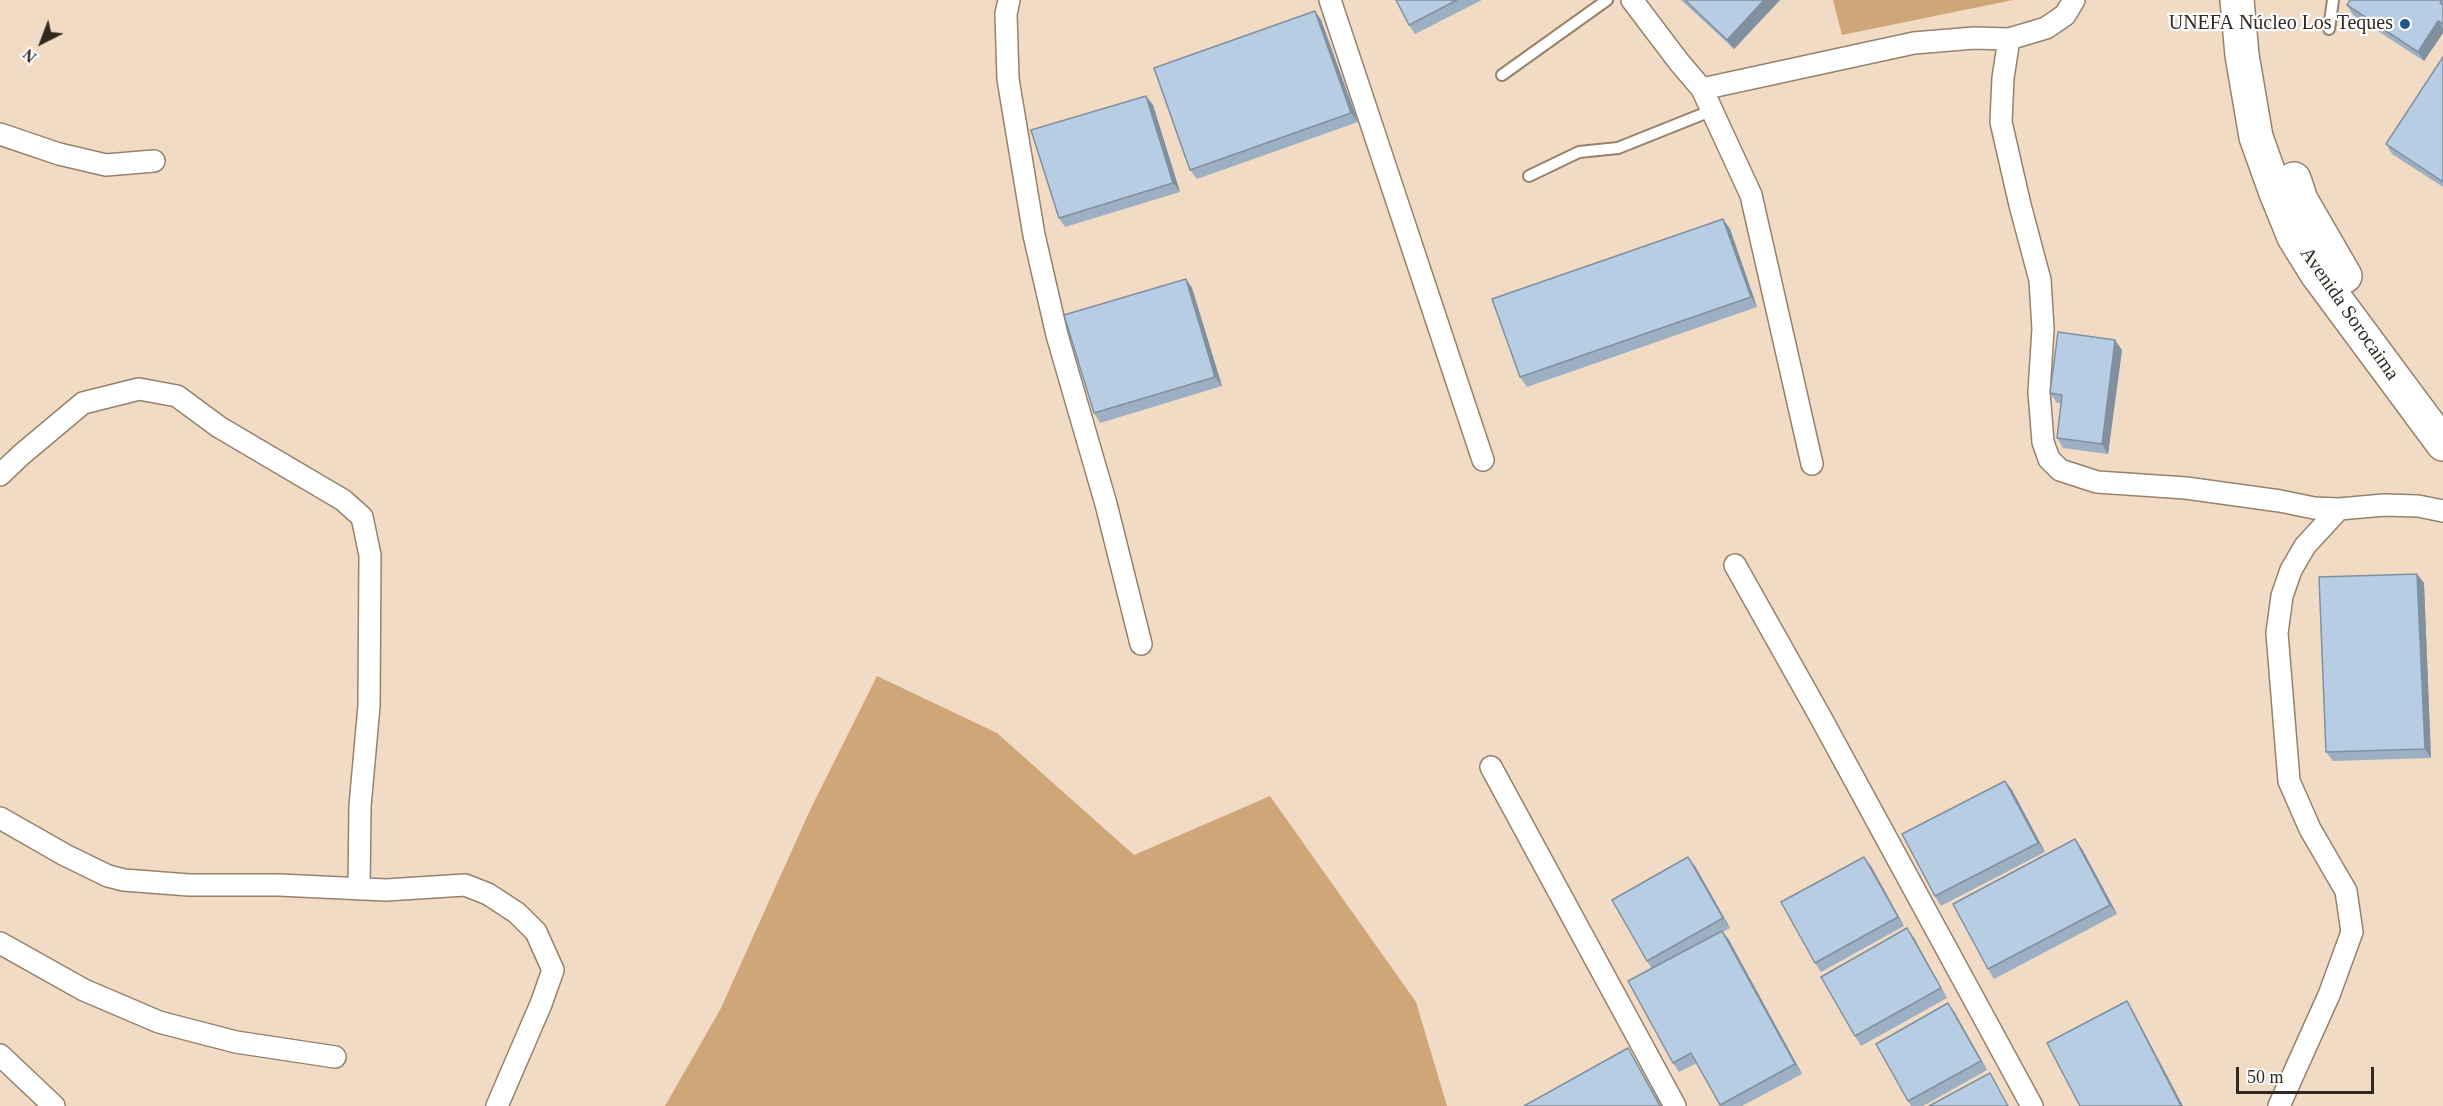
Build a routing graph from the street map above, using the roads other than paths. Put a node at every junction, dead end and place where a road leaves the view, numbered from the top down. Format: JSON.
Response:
{"nodes":[{"id":1,"x":1009,"y":0,"type":"edge"},
{"id":2,"x":1330,"y":0,"type":"edge"},
{"id":3,"x":1607,"y":0,"type":"edge"},
{"id":4,"x":1632,"y":0,"type":"edge"},
{"id":5,"x":2074,"y":0,"type":"edge"},
{"id":6,"x":2237,"y":0,"type":"edge"},
{"id":7,"x":2253,"y":0,"type":"edge"},
{"id":8,"x":2333,"y":0,"type":"edge"},
{"id":9,"x":2329,"y":29,"type":"dead end"},
{"id":10,"x":2008,"y":39,"type":"junction"},
{"id":11,"x":1502,"y":75,"type":"dead end"},
{"id":12,"x":1702,"y":89,"type":"junction"},
{"id":13,"x":1713,"y":110,"type":"junction"},
{"id":14,"x":0,"y":134,"type":"edge"},
{"id":15,"x":154,"y":161,"type":"dead end"},
{"id":16,"x":1529,"y":176,"type":"dead end"},
{"id":17,"x":2443,"y":411,"type":"edge"},
{"id":18,"x":2443,"y":444,"type":"edge"},
{"id":19,"x":1483,"y":460,"type":"dead end"},
{"id":20,"x":1812,"y":464,"type":"dead end"},
{"id":21,"x":0,"y":476,"type":"edge"},
{"id":22,"x":2339,"y":509,"type":"junction"},
{"id":23,"x":2443,"y":511,"type":"edge"},
{"id":24,"x":1735,"y":565,"type":"dead end"},
{"id":25,"x":1141,"y":644,"type":"dead end"},
{"id":26,"x":1491,"y":767,"type":"dead end"},
{"id":27,"x":0,"y":818,"type":"edge"},
{"id":28,"x":359,"y":889,"type":"junction"},
{"id":29,"x":0,"y":943,"type":"edge"},
{"id":30,"x":0,"y":1055,"type":"edge"},
{"id":31,"x":335,"y":1057,"type":"dead end"},
{"id":32,"x":54,"y":1106,"type":"edge"},
{"id":33,"x":497,"y":1106,"type":"edge"},
{"id":34,"x":1675,"y":1106,"type":"edge"},
{"id":35,"x":2032,"y":1106,"type":"edge"},
{"id":36,"x":2279,"y":1106,"type":"edge"}],
"edges":[{"from":1,"to":25,"type":"street"},
{"from":2,"to":19,"type":"street"},
{"from":3,"to":11,"type":"lane"},
{"from":4,"to":12,"type":"street"},
{"from":5,"to":10,"type":"street"},
{"from":6,"to":18,"type":"main road","name":"Avenida Sorocaima"},
{"from":7,"to":17,"type":"main road","name":"Avenida Sorocaima"},
{"from":8,"to":9,"type":"lane"},
{"from":10,"to":12,"type":"street"},
{"from":10,"to":22,"type":"street"},
{"from":12,"to":13,"type":"street"},
{"from":13,"to":16,"type":"lane"},
{"from":13,"to":20,"type":"street"},
{"from":14,"to":15,"type":"street"},
{"from":21,"to":28,"type":"street"},
{"from":22,"to":23,"type":"street"},
{"from":22,"to":36,"type":"street"},
{"from":24,"to":35,"type":"street"},
{"from":26,"to":34,"type":"street"},
{"from":27,"to":28,"type":"street"},
{"from":28,"to":33,"type":"street"},
{"from":29,"to":31,"type":"street"},
{"from":30,"to":32,"type":"street"}]}
